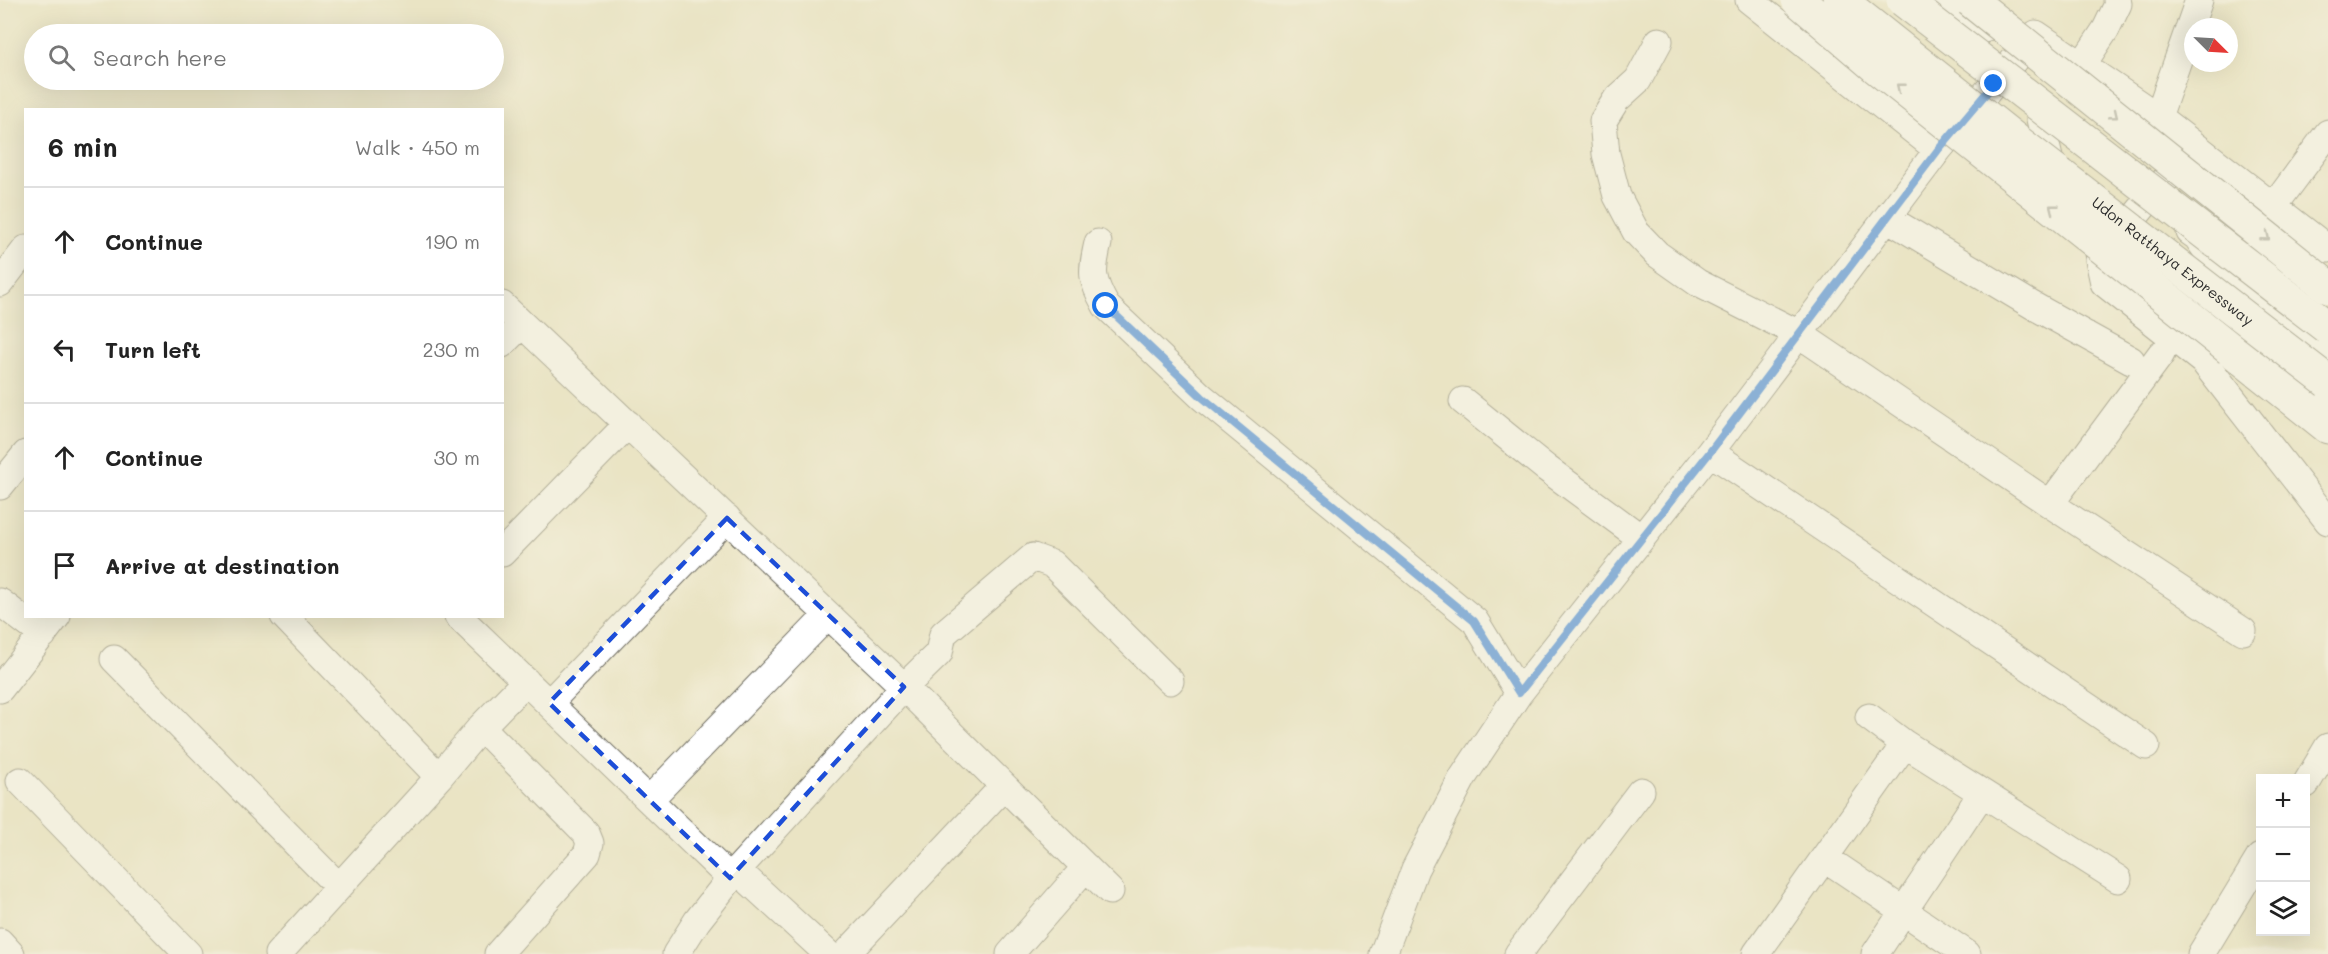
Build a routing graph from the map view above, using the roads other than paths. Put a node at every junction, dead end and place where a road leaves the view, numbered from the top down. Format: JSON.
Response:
{"nodes":[{"id":1,"x":1749,"y":0,"type":"edge"},
{"id":2,"x":1798,"y":0,"type":"edge"},
{"id":3,"x":1840,"y":0,"type":"edge"},
{"id":4,"x":1883,"y":0,"type":"edge"},
{"id":5,"x":1903,"y":0,"type":"edge"},
{"id":6,"x":1946,"y":0,"type":"edge"},
{"id":7,"x":1970,"y":0,"type":"edge"},
{"id":8,"x":2117,"y":0,"type":"edge"},
{"id":9,"x":2199,"y":0,"type":"edge"},
{"id":10,"x":1659,"y":40,"type":"dead end"},
{"id":11,"x":2018,"y":56,"type":"junction"},
{"id":12,"x":2082,"y":65,"type":"junction"},
{"id":13,"x":1994,"y":84,"type":"junction"},
{"id":14,"x":2158,"y":117,"type":"junction"},
{"id":15,"x":2034,"y":123,"type":"junction"},
{"id":16,"x":2328,"y":133,"type":"edge"},
{"id":17,"x":2194,"y":145,"type":"junction"},
{"id":18,"x":1938,"y":150,"type":"junction"},
{"id":19,"x":2148,"y":201,"type":"junction"},
{"id":20,"x":2274,"y":206,"type":"junction"},
{"id":21,"x":1887,"y":218,"type":"junction"},
{"id":22,"x":2115,"y":240,"type":"junction"},
{"id":23,"x":1098,"y":243,"type":"dead end"},
{"id":24,"x":2328,"y":249,"type":"edge"},
{"id":25,"x":24,"y":252,"type":"edge"},
{"id":26,"x":0,"y":283,"type":"edge"},
{"id":27,"x":2328,"y":287,"type":"edge"},
{"id":28,"x":504,"y":307,"type":"edge"},
{"id":29,"x":522,"y":324,"type":"junction"},
{"id":30,"x":2328,"y":328,"type":"edge"},
{"id":31,"x":1799,"y":333,"type":"junction"},
{"id":32,"x":504,"y":342,"type":"edge"},
{"id":33,"x":2328,"y":349,"type":"edge"},
{"id":34,"x":2161,"y":354,"type":"dead end"},
{"id":35,"x":2131,"y":360,"type":"dead end"},
{"id":36,"x":2328,"y":382,"type":"edge"},
{"id":37,"x":1463,"y":401,"type":"dead end"},
{"id":38,"x":2328,"y":401,"type":"edge"},
{"id":39,"x":628,"y":424,"type":"junction"},
{"id":40,"x":2328,"y":427,"type":"edge"},
{"id":41,"x":1710,"y":452,"type":"junction"},
{"id":42,"x":24,"y":456,"type":"edge"},
{"id":43,"x":0,"y":486,"type":"edge"},
{"id":44,"x":2050,"y":504,"type":"junction"},
{"id":45,"x":727,"y":518,"type":"junction"},
{"id":46,"x":2328,"y":521,"type":"edge"},
{"id":47,"x":1641,"y":538,"type":"junction"},
{"id":48,"x":504,"y":551,"type":"edge"},
{"id":49,"x":0,"y":602,"type":"edge"},
{"id":50,"x":24,"y":614,"type":"edge"},
{"id":51,"x":828,"y":615,"type":"junction"},
{"id":52,"x":33,"y":618,"type":"edge"},
{"id":53,"x":286,"y":618,"type":"edge"},
{"id":54,"x":460,"y":618,"type":"edge"},
{"id":55,"x":50,"y":626,"type":"edge"},
{"id":56,"x":2243,"y":631,"type":"dead end"},
{"id":57,"x":114,"y":659,"type":"dead end"},
{"id":58,"x":526,"y":681,"type":"junction"},
{"id":59,"x":1170,"y":681,"type":"dead end"},
{"id":60,"x":904,"y":687,"type":"junction"},
{"id":61,"x":0,"y":689,"type":"edge"},
{"id":62,"x":1519,"y":693,"type":"junction"},
{"id":63,"x":549,"y":704,"type":"junction"},
{"id":64,"x":1869,"y":717,"type":"dead end"},
{"id":65,"x":481,"y":727,"type":"junction"},
{"id":66,"x":1905,"y":744,"type":"junction"},
{"id":67,"x":2146,"y":746,"type":"dead end"},
{"id":68,"x":2328,"y":747,"type":"edge"},
{"id":69,"x":439,"y":777,"type":"junction"},
{"id":70,"x":2310,"y":777,"type":"edge"},
{"id":71,"x":20,"y":781,"type":"dead end"},
{"id":72,"x":1004,"y":786,"type":"junction"},
{"id":73,"x":1641,"y":791,"type":"dead end"},
{"id":74,"x":1982,"y":793,"type":"junction"},
{"id":75,"x":649,"y":800,"type":"junction"},
{"id":76,"x":1825,"y":858,"type":"junction"},
{"id":77,"x":2256,"y":864,"type":"edge"},
{"id":78,"x":1086,"y":867,"type":"junction"},
{"id":79,"x":734,"y":874,"type":"junction"},
{"id":80,"x":2118,"y":879,"type":"dead end"},
{"id":81,"x":339,"y":886,"type":"junction"},
{"id":82,"x":1110,"y":891,"type":"dead end"},
{"id":83,"x":1903,"y":912,"type":"junction"},
{"id":84,"x":0,"y":942,"type":"edge"},
{"id":85,"x":11,"y":954,"type":"edge"},
{"id":86,"x":188,"y":954,"type":"edge"},
{"id":87,"x":278,"y":954,"type":"edge"},
{"id":88,"x":498,"y":954,"type":"edge"},
{"id":89,"x":676,"y":954,"type":"edge"},
{"id":90,"x":828,"y":954,"type":"edge"},
{"id":91,"x":846,"y":954,"type":"edge"},
{"id":92,"x":1010,"y":954,"type":"edge"},
{"id":93,"x":1383,"y":954,"type":"edge"},
{"id":94,"x":1518,"y":954,"type":"edge"},
{"id":95,"x":1756,"y":954,"type":"edge"},
{"id":96,"x":1875,"y":954,"type":"edge"},
{"id":97,"x":1967,"y":954,"type":"edge"},
{"id":98,"x":2201,"y":954,"type":"edge"}],
"edges":[{"from":1,"to":18,"type":"street"},
{"from":40,"to":2,"type":"highway","one_way":true,"bridge":true},
{"from":3,"to":15,"type":"highway","bridge":true},
{"from":4,"to":13,"type":"street"},
{"from":5,"to":15,"type":"highway","bridge":true},
{"from":6,"to":11,"type":"street"},
{"from":7,"to":27,"type":"highway","one_way":true,"bridge":true},
{"from":8,"to":12,"type":"street"},
{"from":9,"to":14,"type":"street"},
{"from":10,"to":31,"type":"street"},
{"from":11,"to":12,"type":"street"},
{"from":11,"to":13,"type":"street"},
{"from":12,"to":14,"type":"street"},
{"from":13,"to":15,"type":"street"},
{"from":13,"to":18,"type":"street"},
{"from":14,"to":17,"type":"street"},
{"from":15,"to":19,"type":"street"},
{"from":15,"to":22,"type":"street"},
{"from":15,"to":30,"type":"highway","bridge":true},
{"from":15,"to":36,"type":"highway","name":"Udon Ratthaya Expressway","bridge":true},
{"from":16,"to":20,"type":"street"},
{"from":17,"to":19,"type":"street"},
{"from":17,"to":20,"type":"street"},
{"from":18,"to":21,"type":"street"},
{"from":19,"to":22,"type":"street"},
{"from":19,"to":33,"type":"street"},
{"from":20,"to":24,"type":"street"},
{"from":21,"to":31,"type":"street"},
{"from":21,"to":35,"type":"street"},
{"from":22,"to":38,"type":"street"},
{"from":22,"to":46,"type":"street"},
{"from":23,"to":62,"type":"street"},
{"from":25,"to":26,"type":"street"},
{"from":28,"to":29,"type":"street"},
{"from":29,"to":32,"type":"street"},
{"from":29,"to":39,"type":"street"},
{"from":31,"to":41,"type":"street"},
{"from":31,"to":44,"type":"street"},
{"from":34,"to":44,"type":"street"},
{"from":37,"to":47,"type":"street"},
{"from":39,"to":45,"type":"street"},
{"from":39,"to":48,"type":"street"},
{"from":41,"to":47,"type":"street"},
{"from":41,"to":67,"type":"street"},
{"from":42,"to":43,"type":"street"},
{"from":44,"to":56,"type":"street"},
{"from":45,"to":51,"type":"street"},
{"from":45,"to":63,"type":"street"},
{"from":47,"to":62,"type":"street"},
{"from":49,"to":50,"type":"street"},
{"from":51,"to":60,"type":"street"},
{"from":51,"to":75,"type":"street"},
{"from":52,"to":55,"type":"street"},
{"from":53,"to":69,"type":"street"},
{"from":54,"to":58,"type":"street"},
{"from":55,"to":61,"type":"street"},
{"from":57,"to":81,"type":"street"},
{"from":58,"to":63,"type":"street"},
{"from":58,"to":65,"type":"street"},
{"from":59,"to":60,"type":"street"},
{"from":60,"to":72,"type":"street"},
{"from":60,"to":79,"type":"street"},
{"from":62,"to":93,"type":"street"},
{"from":63,"to":75,"type":"street"},
{"from":64,"to":66,"type":"street"},
{"from":65,"to":69,"type":"street"},
{"from":65,"to":88,"type":"street"},
{"from":66,"to":74,"type":"street"},
{"from":66,"to":76,"type":"street"},
{"from":68,"to":70,"type":"street"},
{"from":69,"to":81,"type":"street"},
{"from":71,"to":86,"type":"street"},
{"from":72,"to":78,"type":"street"},
{"from":72,"to":91,"type":"street"},
{"from":73,"to":94,"type":"street"},
{"from":74,"to":80,"type":"street"},
{"from":74,"to":83,"type":"street"},
{"from":75,"to":79,"type":"street"},
{"from":76,"to":83,"type":"street"},
{"from":76,"to":95,"type":"street"},
{"from":77,"to":98,"type":"street"},
{"from":78,"to":82,"type":"street"},
{"from":78,"to":92,"type":"street"},
{"from":79,"to":89,"type":"street"},
{"from":79,"to":90,"type":"street"},
{"from":81,"to":87,"type":"street"},
{"from":83,"to":96,"type":"street"},
{"from":83,"to":97,"type":"street"},
{"from":84,"to":85,"type":"street"}]}
